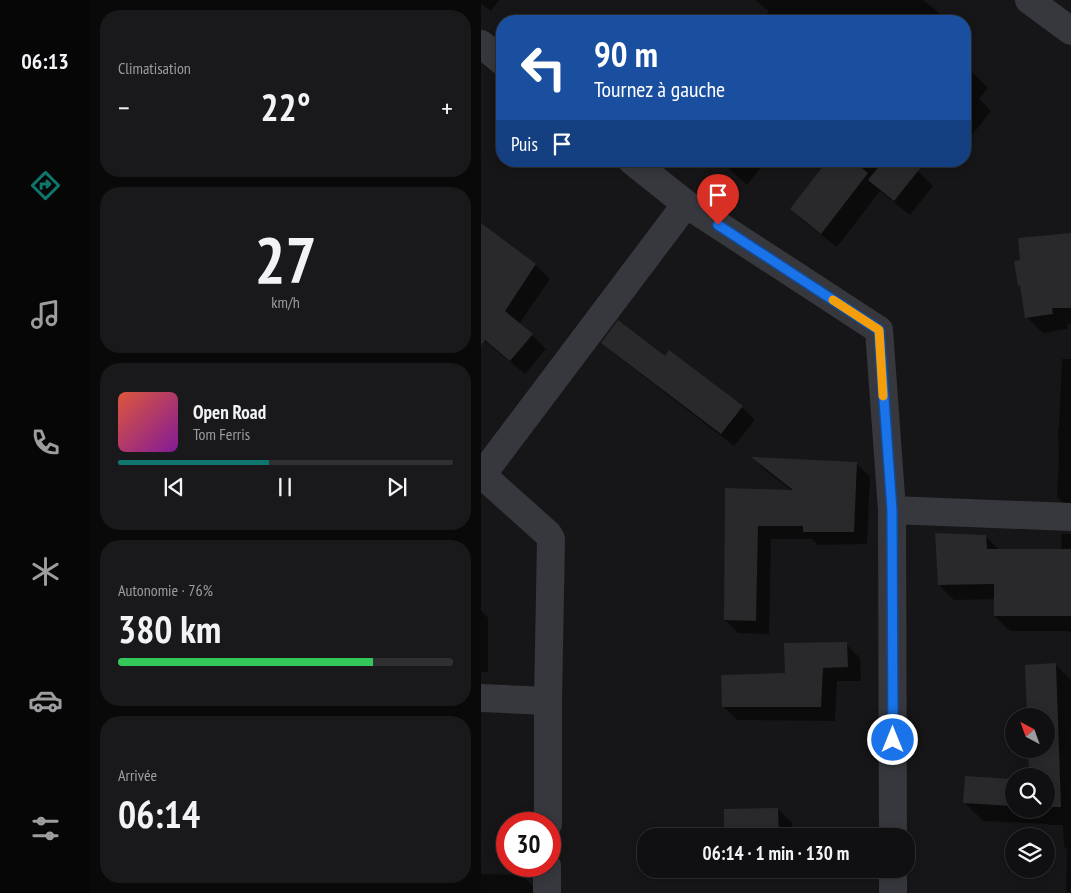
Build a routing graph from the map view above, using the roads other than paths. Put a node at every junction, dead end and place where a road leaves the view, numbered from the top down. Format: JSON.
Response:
{"nodes":[{"id":1,"x":1029,"y":0,"type":"edge"},
{"id":2,"x":1071,"y":31,"type":"edge"},
{"id":3,"x":481,"y":44,"type":"edge"},
{"id":4,"x":496,"y":56,"type":"edge"},
{"id":5,"x":639,"y":167,"type":"edge"},
{"id":6,"x":686,"y":204,"type":"junction"},
{"id":7,"x":482,"y":475,"type":"edge"},
{"id":8,"x":892,"y":510,"type":"junction"},
{"id":9,"x":1071,"y":517,"type":"edge"},
{"id":10,"x":481,"y":698,"type":"edge"},
{"id":11,"x":548,"y":701,"type":"junction"},
{"id":12,"x":547,"y":812,"type":"edge"},
{"id":13,"x":893,"y":828,"type":"edge"},
{"id":14,"x":547,"y":877,"type":"edge"},
{"id":15,"x":893,"y":878,"type":"edge"},
{"id":16,"x":547,"y":893,"type":"edge"},
{"id":17,"x":893,"y":893,"type":"edge"}],
"edges":[{"from":1,"to":2,"type":"street"},
{"from":3,"to":4,"type":"street"},
{"from":5,"to":6,"type":"street"},
{"from":6,"to":7,"type":"street"},
{"from":6,"to":8,"type":"street"},
{"from":7,"to":11,"type":"street"},
{"from":8,"to":9,"type":"street"},
{"from":8,"to":13,"type":"street"},
{"from":10,"to":11,"type":"street"},
{"from":11,"to":12,"type":"street"},
{"from":14,"to":16,"type":"street"},
{"from":15,"to":17,"type":"street"}]}
